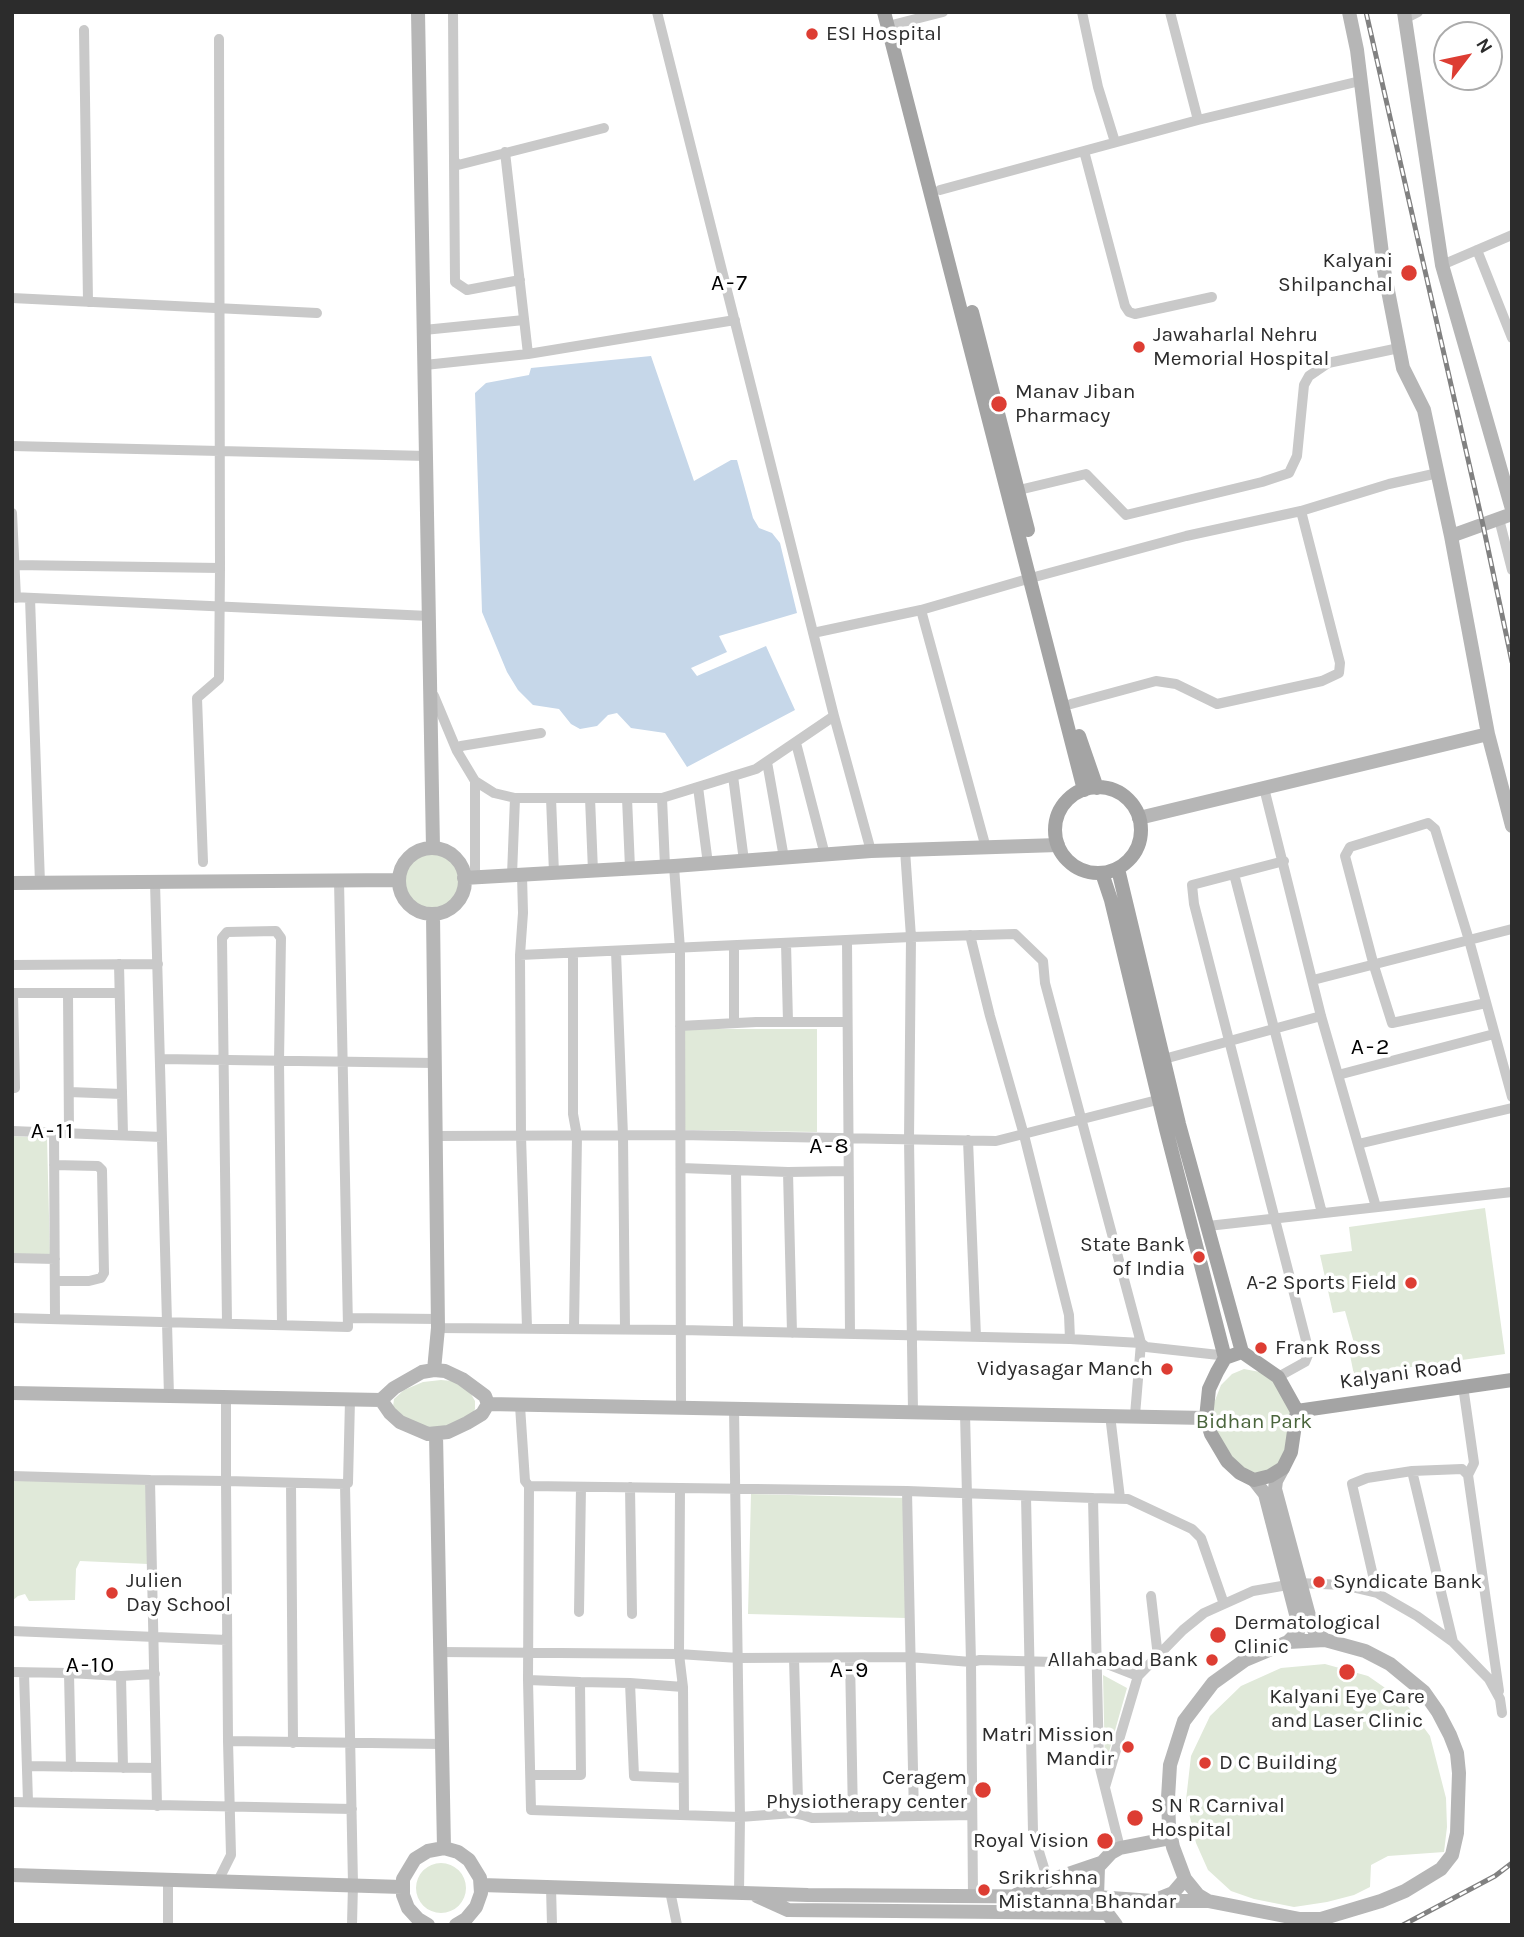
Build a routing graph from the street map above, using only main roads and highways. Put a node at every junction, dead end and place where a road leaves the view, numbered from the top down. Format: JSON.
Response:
{"nodes":[{"id":1,"x":891,"y":19,"type":"edge"},
{"id":2,"x":1035,"y":577,"type":"junction"},
{"id":3,"x":1090,"y":789,"type":"junction"},
{"id":4,"x":1118,"y":869,"type":"junction"},
{"id":5,"x":1102,"y":873,"type":"junction"},
{"id":6,"x":1166,"y":1097,"type":"junction"},
{"id":7,"x":1242,"y":1352,"type":"junction"},
{"id":8,"x":1226,"y":1359,"type":"junction"},
{"id":9,"x":1512,"y":1380,"type":"edge"},
{"id":10,"x":1297,"y":1411,"type":"junction"}],
"edges":[{"from":1,"to":2,"type":"main road"},
{"from":1,"to":2,"type":"main road"},
{"from":2,"to":3,"type":"main road"},
{"from":2,"to":3,"type":"main road"},
{"from":3,"to":4,"type":"main road"},
{"from":3,"to":5,"type":"main road"},
{"from":4,"to":5,"type":"main road"},
{"from":4,"to":6,"type":"main road"},
{"from":5,"to":6,"type":"main road"},
{"from":6,"to":7,"type":"main road"},
{"from":6,"to":8,"type":"main road"},
{"from":7,"to":8,"type":"main road"},
{"from":7,"to":10,"type":"main road"},
{"from":8,"to":10,"type":"main road"},
{"from":9,"to":10,"type":"main road","name":"Kalyani Road"}]}
